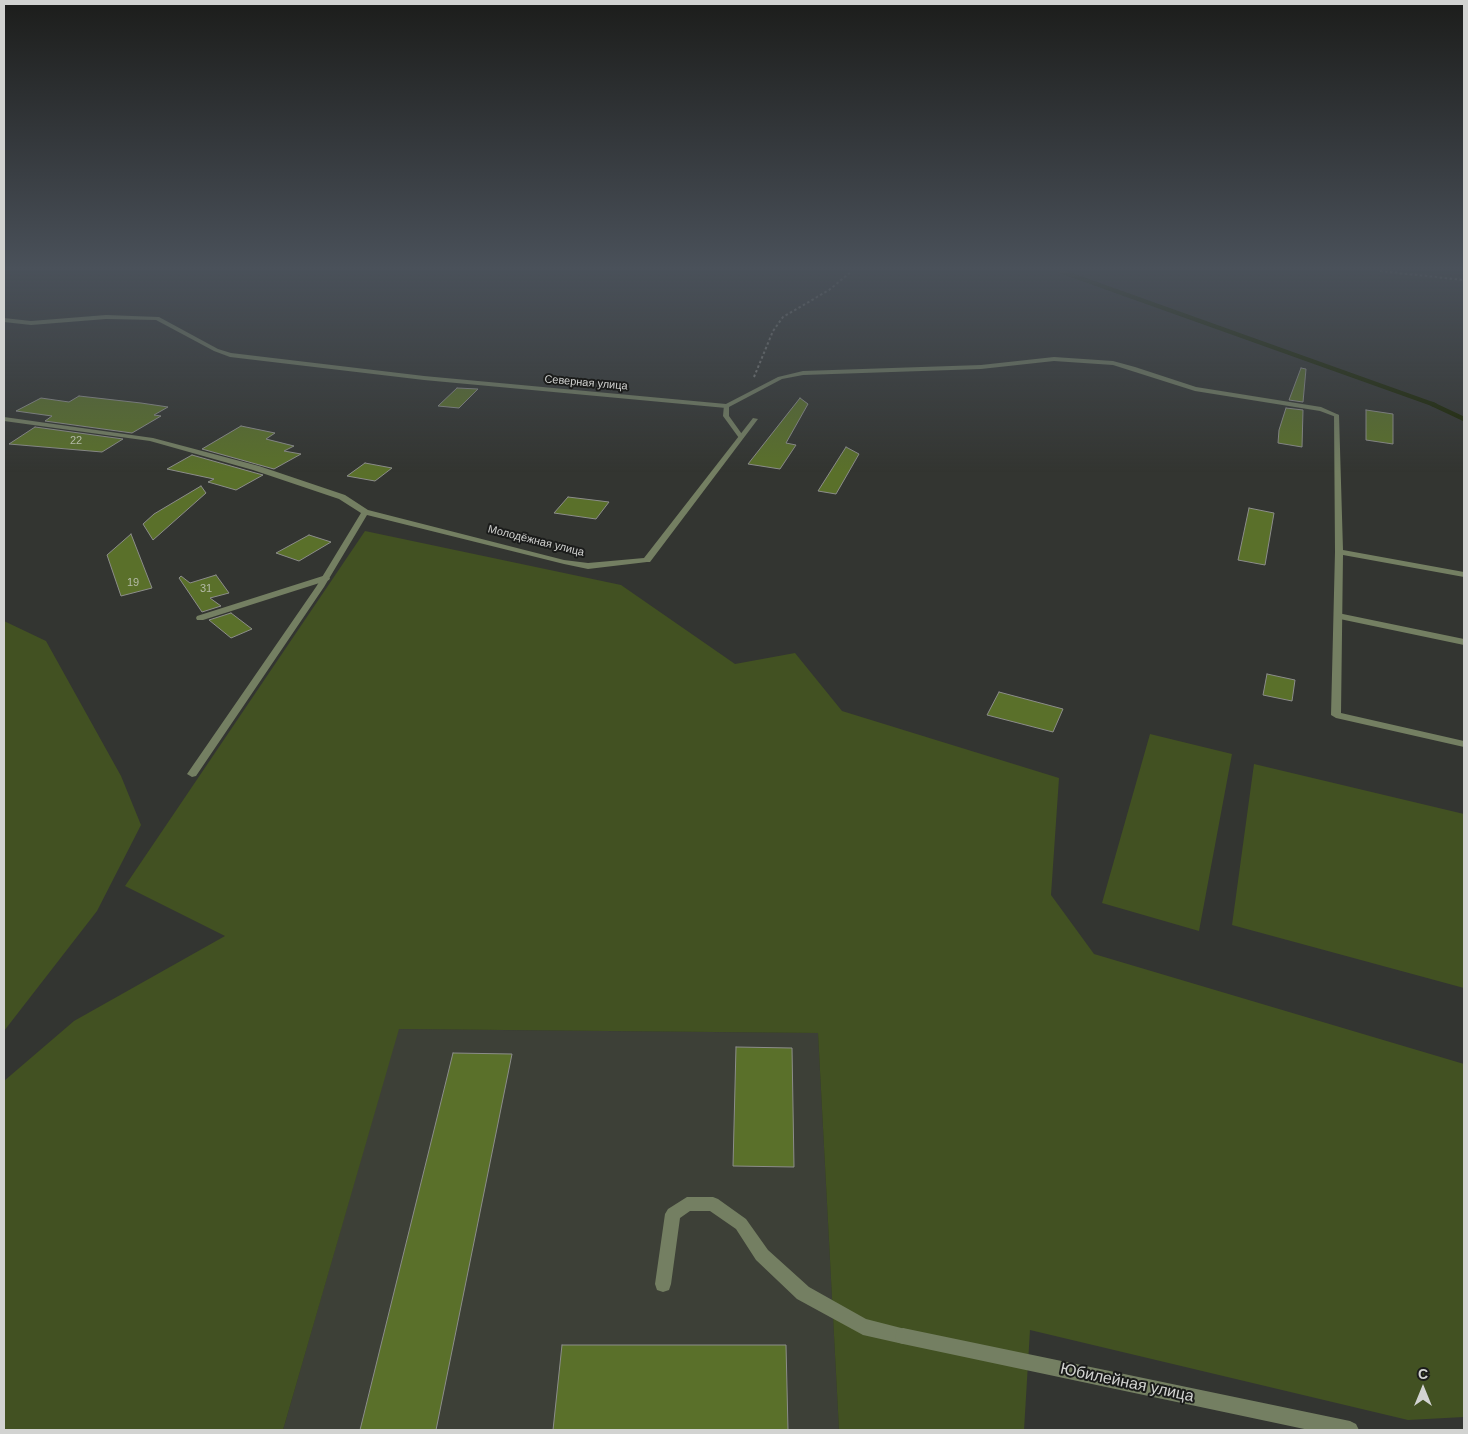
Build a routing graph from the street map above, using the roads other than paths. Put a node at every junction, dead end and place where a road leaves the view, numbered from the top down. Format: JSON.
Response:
{"nodes":[{"id":1,"x":194,"y":338,"type":"edge"},
{"id":2,"x":726,"y":406,"type":"junction"},
{"id":3,"x":4,"y":419,"type":"edge"},
{"id":4,"x":755,"y":419,"type":"dead end"},
{"id":5,"x":741,"y":437,"type":"junction"},
{"id":6,"x":365,"y":512,"type":"junction"},
{"id":7,"x":1338,"y":552,"type":"junction"},
{"id":8,"x":1464,"y":574,"type":"edge"},
{"id":9,"x":326,"y":578,"type":"junction"},
{"id":10,"x":1338,"y":616,"type":"junction"},
{"id":11,"x":200,"y":618,"type":"dead end"},
{"id":12,"x":1464,"y":642,"type":"edge"},
{"id":13,"x":1464,"y":744,"type":"edge"},
{"id":14,"x":192,"y":774,"type":"dead end"},
{"id":15,"x":663,"y":1284,"type":"dead end"},
{"id":16,"x":1350,"y":1430,"type":"edge"}],
"edges":[{"from":1,"to":2,"type":"street","name":"Северная улица"},
{"from":2,"to":5,"type":"street"},
{"from":2,"to":7,"type":"street"},
{"from":3,"to":6,"type":"street"},
{"from":4,"to":5,"type":"street","name":"Молодёжная улица"},
{"from":5,"to":6,"type":"street","name":"Молодёжная улица"},
{"from":6,"to":9,"type":"street"},
{"from":7,"to":8,"type":"street"},
{"from":7,"to":10,"type":"street"},
{"from":9,"to":11,"type":"street"},
{"from":9,"to":14,"type":"street"},
{"from":10,"to":12,"type":"street"},
{"from":10,"to":13,"type":"street"},
{"from":15,"to":16,"type":"street","name":"Юбилейная улица"}]}
